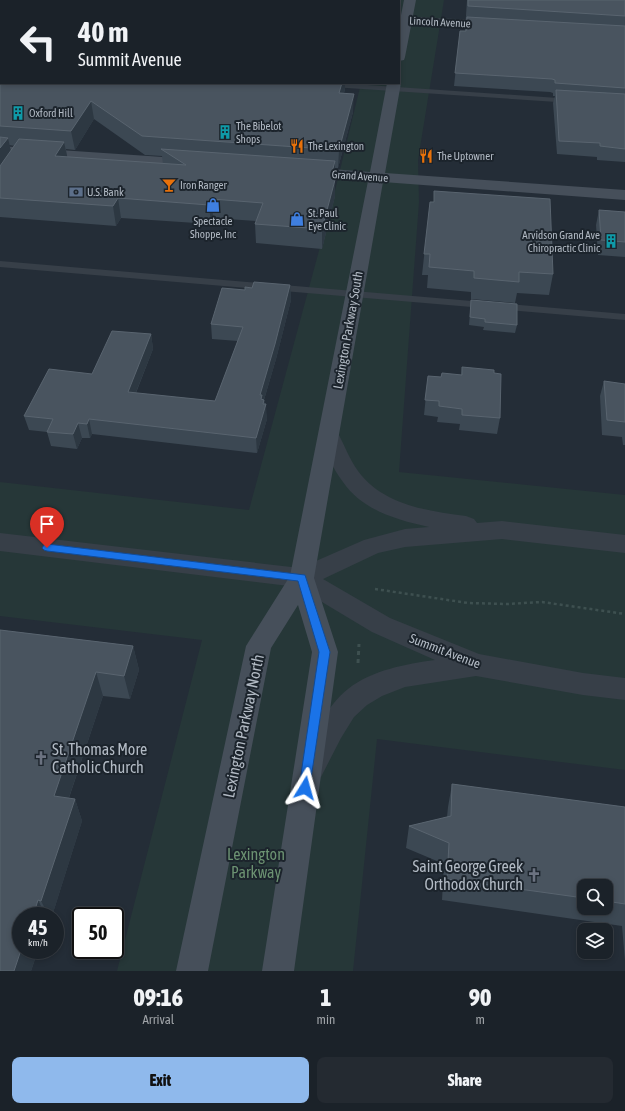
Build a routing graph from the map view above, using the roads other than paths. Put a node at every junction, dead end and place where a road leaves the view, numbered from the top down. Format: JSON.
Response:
{"nodes":[{"id":1,"x":410,"y":0,"type":"edge"},
{"id":2,"x":402,"y":20,"type":"edge"},
{"id":3,"x":508,"y":26,"type":"edge"},
{"id":4,"x":400,"y":45,"type":"edge"},
{"id":5,"x":333,"y":84,"type":"edge"},
{"id":6,"x":394,"y":86,"type":"edge"},
{"id":7,"x":579,"y":101,"type":"edge"},
{"id":8,"x":0,"y":150,"type":"edge"},
{"id":9,"x":205,"y":165,"type":"edge"},
{"id":10,"x":290,"y":171,"type":"edge"},
{"id":11,"x":377,"y":177,"type":"junction"},
{"id":12,"x":625,"y":195,"type":"edge"},
{"id":13,"x":0,"y":264,"type":"edge"},
{"id":14,"x":354,"y":295,"type":"junction"},
{"id":15,"x":625,"y":317,"type":"edge"},
{"id":16,"x":329,"y":436,"type":"junction"},
{"id":17,"x":502,"y":530,"type":"junction"},
{"id":18,"x":0,"y":542,"type":"edge"},
{"id":19,"x":625,"y":544,"type":"edge"},
{"id":20,"x":302,"y":578,"type":"junction"},
{"id":21,"x":477,"y":665,"type":"junction"},
{"id":22,"x":625,"y":689,"type":"edge"},
{"id":23,"x":307,"y":773,"type":"junction"},
{"id":24,"x":192,"y":971,"type":"edge"},
{"id":25,"x":278,"y":971,"type":"edge"}],
"edges":[{"from":1,"to":2,"type":"main road"},
{"from":2,"to":3,"type":"street","name":"Lincoln Avenue"},
{"from":2,"to":4,"type":"main road"},
{"from":5,"to":6,"type":"lane"},
{"from":6,"to":7,"type":"lane"},
{"from":6,"to":11,"type":"main road","name":"Lexington Parkway South"},
{"from":8,"to":9,"type":"main road"},
{"from":10,"to":11,"type":"main road","name":"Grand Avenue"},
{"from":11,"to":12,"type":"main road","name":"Grand Avenue"},
{"from":11,"to":14,"type":"main road","name":"Lexington Parkway South"},
{"from":13,"to":14,"type":"lane"},
{"from":14,"to":15,"type":"lane"},
{"from":14,"to":16,"type":"main road","name":"Lexington Parkway South"},
{"from":16,"to":17,"type":"street"},
{"from":16,"to":20,"type":"main road","name":"Lexington Parkway South"},
{"from":17,"to":19,"type":"street"},
{"from":17,"to":20,"type":"street"},
{"from":18,"to":20,"type":"street","name":"Summit Avenue"},
{"from":20,"to":21,"type":"street","name":"Summit Avenue"},
{"from":20,"to":23,"type":"main road"},
{"from":20,"to":24,"type":"main road","name":"Lexington Parkway North"},
{"from":21,"to":22,"type":"street","name":"Summit Avenue"},
{"from":21,"to":23,"type":"street"},
{"from":23,"to":25,"type":"main road"}]}
